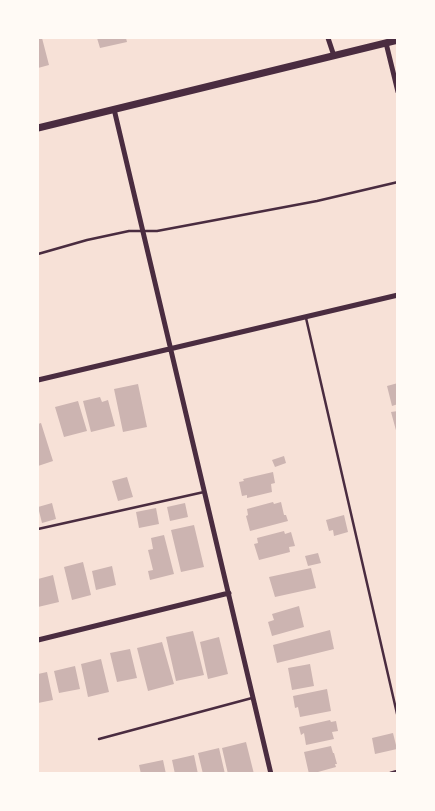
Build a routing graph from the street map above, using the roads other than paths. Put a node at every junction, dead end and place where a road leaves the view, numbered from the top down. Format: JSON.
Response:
{"nodes":[{"id":1,"x":328,"y":38,"type":"edge"},
{"id":2,"x":398,"y":40,"type":"edge"},
{"id":3,"x":386,"y":43,"type":"junction"},
{"id":4,"x":334,"y":56,"type":"junction"},
{"id":5,"x":398,"y":92,"type":"edge"},
{"id":6,"x":114,"y":109,"type":"junction"},
{"id":7,"x":38,"y":128,"type":"edge"},
{"id":8,"x":398,"y":182,"type":"edge"},
{"id":9,"x":142,"y":231,"type":"junction"},
{"id":10,"x":38,"y":254,"type":"edge"},
{"id":11,"x":398,"y":294,"type":"edge"},
{"id":12,"x":305,"y":316,"type":"junction"},
{"id":13,"x":170,"y":348,"type":"junction"},
{"id":14,"x":38,"y":380,"type":"edge"},
{"id":15,"x":204,"y":492,"type":"junction"},
{"id":16,"x":38,"y":530,"type":"edge"},
{"id":17,"x":229,"y":593,"type":"junction"},
{"id":18,"x":38,"y":640,"type":"edge"},
{"id":19,"x":253,"y":698,"type":"junction"},
{"id":20,"x":398,"y":718,"type":"edge"},
{"id":21,"x":99,"y":739,"type":"dead end"},
{"id":22,"x":398,"y":772,"type":"edge"},
{"id":23,"x":270,"y":774,"type":"edge"},
{"id":24,"x":391,"y":774,"type":"edge"}],
"edges":[{"from":1,"to":4,"type":"street"},
{"from":2,"to":3,"type":"street"},
{"from":3,"to":4,"type":"street"},
{"from":3,"to":5,"type":"street"},
{"from":4,"to":6,"type":"street"},
{"from":6,"to":7,"type":"street"},
{"from":6,"to":9,"type":"street"},
{"from":8,"to":9,"type":"lane"},
{"from":9,"to":10,"type":"lane"},
{"from":9,"to":13,"type":"street"},
{"from":11,"to":12,"type":"street"},
{"from":12,"to":13,"type":"street"},
{"from":12,"to":20,"type":"lane"},
{"from":13,"to":14,"type":"street"},
{"from":13,"to":15,"type":"street"},
{"from":15,"to":16,"type":"lane"},
{"from":15,"to":17,"type":"street"},
{"from":17,"to":18,"type":"street"},
{"from":17,"to":19,"type":"street"},
{"from":19,"to":21,"type":"lane"},
{"from":19,"to":23,"type":"street"},
{"from":22,"to":24,"type":"street"}]}
